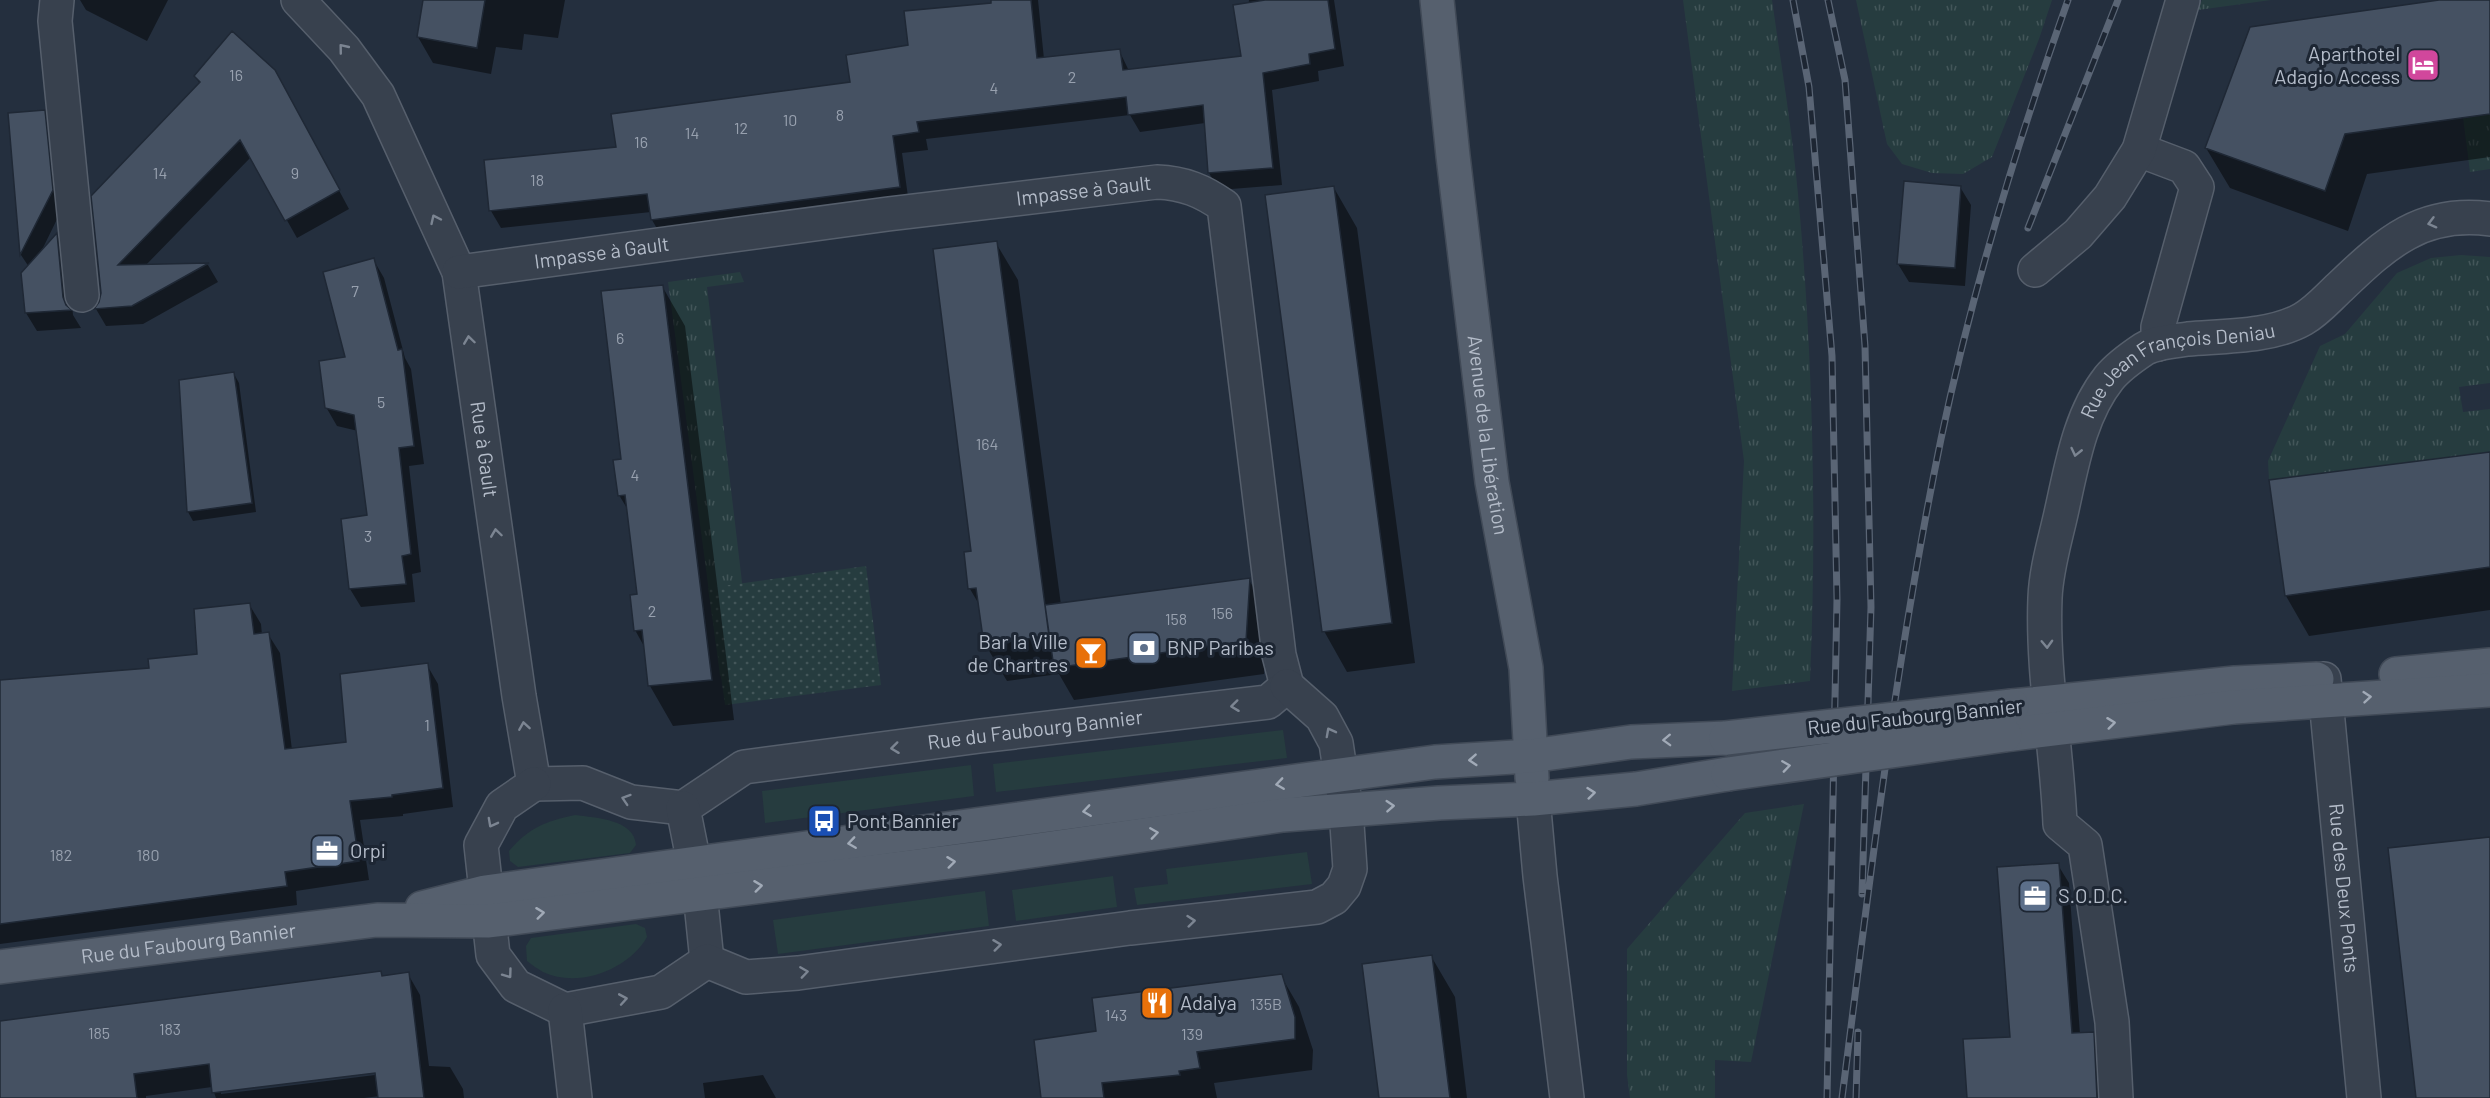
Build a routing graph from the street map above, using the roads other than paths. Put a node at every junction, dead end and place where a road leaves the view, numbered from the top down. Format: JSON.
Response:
{"nodes":[{"id":1,"x":57,"y":0,"type":"edge"},
{"id":2,"x":298,"y":0,"type":"edge"},
{"id":3,"x":1424,"y":0,"type":"edge"},
{"id":4,"x":1437,"y":0,"type":"edge"},
{"id":5,"x":2183,"y":0,"type":"edge"},
{"id":6,"x":1444,"y":72,"type":"junction"},
{"id":7,"x":2139,"y":150,"type":"junction"},
{"id":8,"x":2490,"y":219,"type":"edge"},
{"id":9,"x":2035,"y":270,"type":"dead end"},
{"id":10,"x":459,"y":272,"type":"junction"},
{"id":11,"x":82,"y":295,"type":"dead end"},
{"id":12,"x":2158,"y":344,"type":"junction"},
{"id":13,"x":2490,"y":665,"type":"edge"},
{"id":14,"x":1287,"y":686,"type":"junction"},
{"id":15,"x":2325,"y":690,"type":"junction"},
{"id":16,"x":2490,"y":690,"type":"edge"},
{"id":17,"x":2051,"y":716,"type":"junction"},
{"id":18,"x":2008,"y":721,"type":"junction"},
{"id":19,"x":1532,"y":756,"type":"junction"},
{"id":20,"x":1341,"y":776,"type":"junction"},
{"id":21,"x":534,"y":783,"type":"junction"},
{"id":22,"x":1533,"y":799,"type":"junction"},
{"id":23,"x":684,"y":808,"type":"junction"},
{"id":24,"x":1346,"y":809,"type":"junction"},
{"id":25,"x":697,"y":879,"type":"junction"},
{"id":26,"x":487,"y":907,"type":"junction"},
{"id":27,"x":707,"y":961,"type":"junction"},
{"id":28,"x":0,"y":967,"type":"edge"},
{"id":29,"x":566,"y":1010,"type":"junction"},
{"id":30,"x":575,"y":1098,"type":"edge"},
{"id":31,"x":1567,"y":1098,"type":"edge"},
{"id":32,"x":2116,"y":1098,"type":"edge"},
{"id":33,"x":2364,"y":1098,"type":"edge"}],
"edges":[{"from":1,"to":11,"type":"street"},
{"from":10,"to":2,"type":"street","name":"Rue à Gault","one_way":true},
{"from":3,"to":6,"type":"main road","name":"Avenue de la Libération"},
{"from":4,"to":6,"type":"main road","name":"Avenue de la Libération"},
{"from":5,"to":7,"type":"street"},
{"from":6,"to":19,"type":"main road","name":"Avenue de la Libération"},
{"from":7,"to":9,"type":"street"},
{"from":7,"to":12,"type":"street"},
{"from":8,"to":12,"type":"street","name":"Rue Jean François Deniau","one_way":true},
{"from":10,"to":14,"type":"street","name":"Impasse à Gault"},
{"from":21,"to":10,"type":"street","name":"Rue à Gault","one_way":true},
{"from":12,"to":17,"type":"street","name":"Rue Jean François Deniau","one_way":true},
{"from":13,"to":15,"type":"main road","name":"Rue du Faubourg Bannier"},
{"from":20,"to":14,"type":"street","one_way":true},
{"from":14,"to":23,"type":"street","name":"Rue du Faubourg Bannier","one_way":true},
{"from":15,"to":16,"type":"main road","name":"Rue du Faubourg Bannier","one_way":true},
{"from":15,"to":17,"type":"main road","name":"Rue du Faubourg Bannier"},
{"from":15,"to":33,"type":"street","name":"Rue des Deux Ponts"},
{"from":17,"to":18,"type":"main road","name":"Rue du Faubourg Bannier"},
{"from":17,"to":32,"type":"street","name":"Rue Jean François Deniau"},
{"from":18,"to":19,"type":"main road","name":"Rue du Faubourg Bannier","one_way":true,"bridge":true},
{"from":22,"to":18,"type":"main road","name":"Rue du Faubourg Bannier","one_way":true,"bridge":true},
{"from":19,"to":20,"type":"main road","name":"Rue du Faubourg Bannier","one_way":true},
{"from":19,"to":22,"type":"main road","name":"Avenue de la Libération"},
{"from":20,"to":24,"type":"street"},
{"from":20,"to":25,"type":"main road","name":"Rue du Faubourg Bannier","one_way":true},
{"from":23,"to":21,"type":"street","one_way":true},
{"from":21,"to":26,"type":"street","one_way":true},
{"from":24,"to":22,"type":"main road","name":"Rue du Faubourg Bannier","one_way":true},
{"from":22,"to":31,"type":"street"},
{"from":23,"to":25,"type":"street"},
{"from":25,"to":24,"type":"main road","name":"Rue du Faubourg Bannier","one_way":true},
{"from":27,"to":24,"type":"street","one_way":true},
{"from":25,"to":26,"type":"main road","name":"Rue du Faubourg Bannier"},
{"from":25,"to":27,"type":"street"},
{"from":26,"to":28,"type":"main road","name":"Rue du Faubourg Bannier"},
{"from":26,"to":29,"type":"street","one_way":true},
{"from":29,"to":27,"type":"street","one_way":true},
{"from":29,"to":30,"type":"street"}]}
